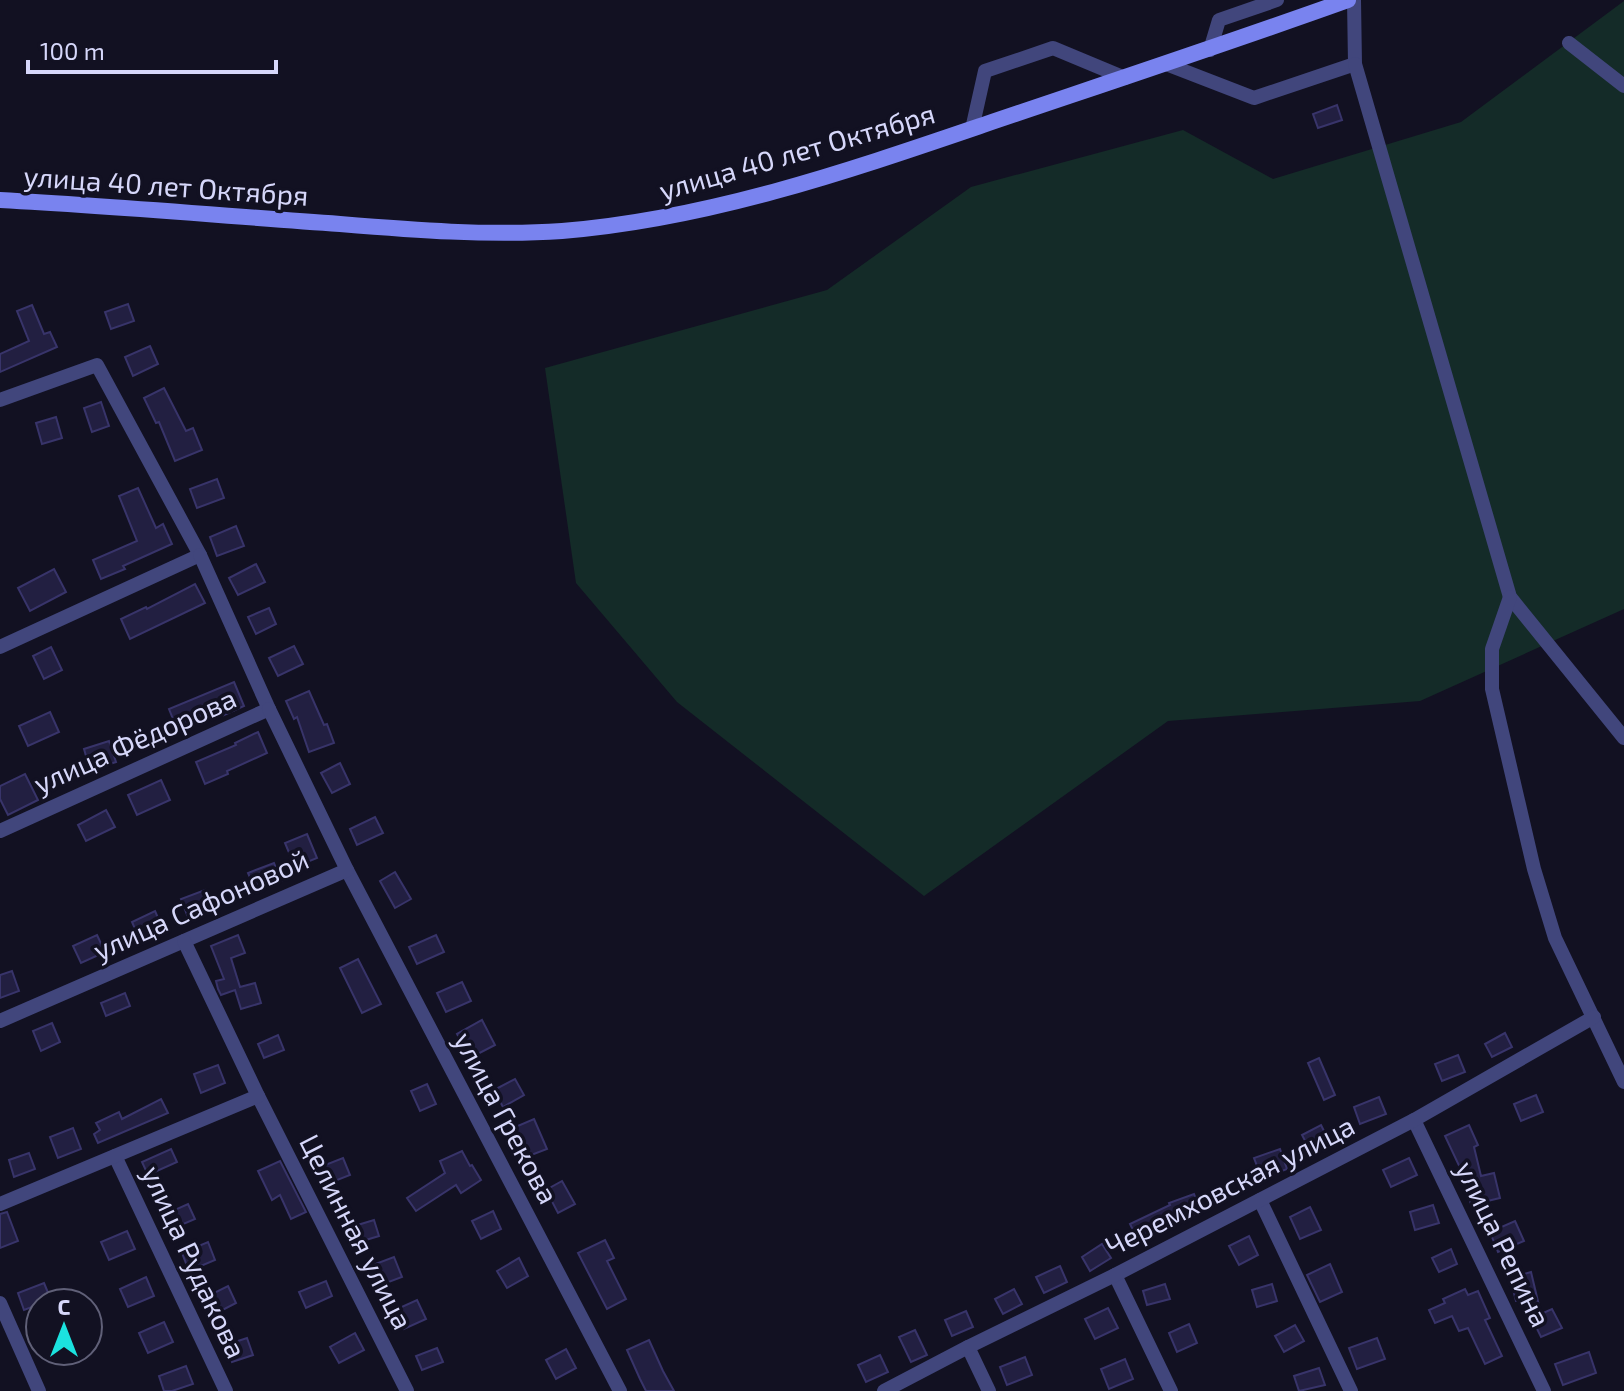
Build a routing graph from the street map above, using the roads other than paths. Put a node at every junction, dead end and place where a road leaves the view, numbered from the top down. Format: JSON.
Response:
{"nodes":[{"id":1,"x":1277,"y":0,"type":"edge"},
{"id":2,"x":1351,"y":0,"type":"edge"},
{"id":3,"x":1569,"y":43,"type":"dead end"},
{"id":4,"x":1210,"y":50,"type":"junction"},
{"id":5,"x":1166,"y":64,"type":"junction"},
{"id":6,"x":1355,"y":64,"type":"junction"},
{"id":7,"x":1125,"y":78,"type":"junction"},
{"id":8,"x":1624,"y":86,"type":"edge"},
{"id":9,"x":972,"y":129,"type":"junction"},
{"id":10,"x":0,"y":200,"type":"edge"},
{"id":11,"x":0,"y":400,"type":"edge"},
{"id":12,"x":200,"y":555,"type":"junction"},
{"id":13,"x":1510,"y":597,"type":"junction"},
{"id":14,"x":0,"y":647,"type":"edge"},
{"id":15,"x":269,"y":709,"type":"junction"},
{"id":16,"x":1624,"y":738,"type":"edge"},
{"id":17,"x":0,"y":831,"type":"edge"},
{"id":18,"x":347,"y":870,"type":"junction"},
{"id":19,"x":184,"y":941,"type":"junction"},
{"id":20,"x":1594,"y":1017,"type":"junction"},
{"id":21,"x":0,"y":1021,"type":"edge"},
{"id":22,"x":1624,"y":1082,"type":"edge"},
{"id":23,"x":258,"y":1096,"type":"junction"},
{"id":24,"x":1414,"y":1120,"type":"junction"},
{"id":25,"x":115,"y":1156,"type":"junction"},
{"id":26,"x":1260,"y":1200,"type":"junction"},
{"id":27,"x":0,"y":1204,"type":"edge"},
{"id":28,"x":1115,"y":1275,"type":"junction"},
{"id":29,"x":0,"y":1303,"type":"edge"},
{"id":30,"x":968,"y":1347,"type":"junction"},
{"id":31,"x":39,"y":1391,"type":"edge"},
{"id":32,"x":226,"y":1391,"type":"edge"},
{"id":33,"x":407,"y":1391,"type":"edge"},
{"id":34,"x":620,"y":1391,"type":"edge"},
{"id":35,"x":884,"y":1391,"type":"edge"},
{"id":36,"x":989,"y":1391,"type":"edge"},
{"id":37,"x":1171,"y":1391,"type":"edge"},
{"id":38,"x":1351,"y":1391,"type":"edge"},
{"id":39,"x":1544,"y":1391,"type":"edge"}],
"edges":[{"from":1,"to":4,"type":"street"},
{"from":2,"to":4,"type":"main road","name":"улица 40 лет Октября"},
{"from":2,"to":6,"type":"street"},
{"from":3,"to":8,"type":"street"},
{"from":4,"to":5,"type":"main road","name":"улица 40 лет Октября"},
{"from":5,"to":6,"type":"street"},
{"from":5,"to":7,"type":"main road","name":"улица 40 лет Октября"},
{"from":6,"to":13,"type":"street"},
{"from":7,"to":9,"type":"main road","name":"улица 40 лет Октября"},
{"from":7,"to":9,"type":"street"},
{"from":9,"to":10,"type":"main road","name":"улица 40 лет Октября"},
{"from":11,"to":12,"type":"street","name":"улица Фёдорова"},
{"from":12,"to":14,"type":"street"},
{"from":12,"to":15,"type":"street","name":"улица Фёдорова"},
{"from":13,"to":16,"type":"street"},
{"from":13,"to":20,"type":"street"},
{"from":15,"to":17,"type":"street","name":"улица Фёдорова"},
{"from":15,"to":18,"type":"street","name":"улица Сафоновой"},
{"from":18,"to":19,"type":"street","name":"улица Сафоновой"},
{"from":18,"to":34,"type":"street","name":"улица Грекова"},
{"from":19,"to":21,"type":"street","name":"улица Сафоновой"},
{"from":19,"to":23,"type":"street","name":"Целинная улица"},
{"from":20,"to":22,"type":"street"},
{"from":20,"to":24,"type":"street","name":"Черемховская улица"},
{"from":23,"to":25,"type":"street"},
{"from":23,"to":33,"type":"street","name":"Целинная улица"},
{"from":24,"to":26,"type":"street","name":"Черемховская улица"},
{"from":24,"to":39,"type":"street","name":"улица Репина"},
{"from":25,"to":27,"type":"street"},
{"from":25,"to":32,"type":"street","name":"улица Рудакова"},
{"from":26,"to":28,"type":"street","name":"Черемховская улица"},
{"from":26,"to":38,"type":"street"},
{"from":28,"to":30,"type":"street","name":"Черемховская улица"},
{"from":28,"to":37,"type":"street"},
{"from":29,"to":31,"type":"street"},
{"from":30,"to":35,"type":"street","name":"Черемховская улица"},
{"from":30,"to":36,"type":"street"}]}
